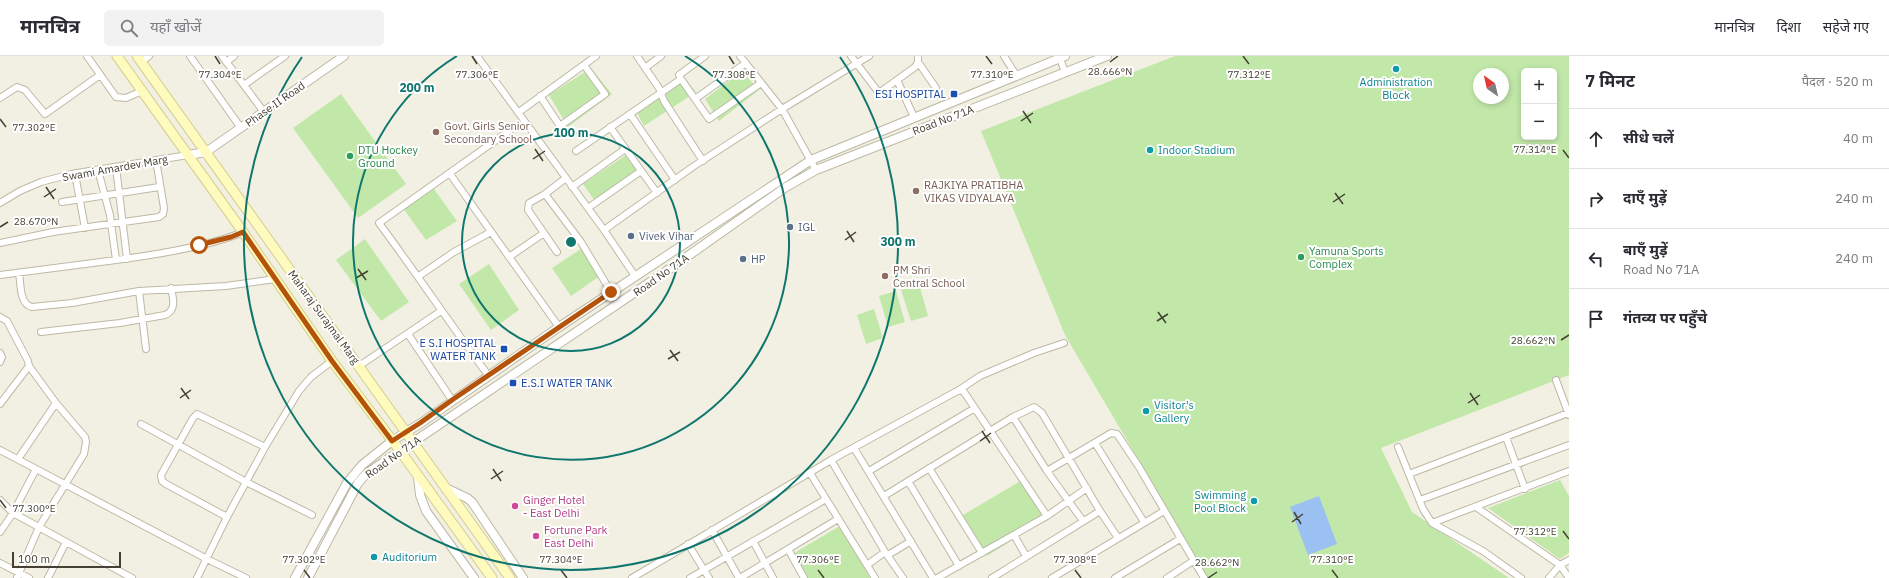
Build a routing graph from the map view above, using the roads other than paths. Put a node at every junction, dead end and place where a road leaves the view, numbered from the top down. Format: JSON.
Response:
{"nodes":[{"id":1,"x":87,"y":56,"type":"edge"},
{"id":2,"x":117,"y":56,"type":"edge"},
{"id":3,"x":149,"y":56,"type":"edge"},
{"id":4,"x":190,"y":56,"type":"edge"},
{"id":5,"x":222,"y":56,"type":"edge"},
{"id":6,"x":234,"y":56,"type":"edge"},
{"id":7,"x":285,"y":56,"type":"edge"},
{"id":8,"x":344,"y":56,"type":"edge"},
{"id":9,"x":478,"y":56,"type":"edge"},
{"id":10,"x":596,"y":56,"type":"edge"},
{"id":11,"x":637,"y":56,"type":"edge"},
{"id":12,"x":661,"y":56,"type":"edge"},
{"id":13,"x":705,"y":56,"type":"edge"},
{"id":14,"x":740,"y":56,"type":"edge"},
{"id":15,"x":852,"y":56,"type":"edge"},
{"id":16,"x":869,"y":56,"type":"edge"},
{"id":17,"x":1004,"y":56,"type":"edge"},
{"id":18,"x":1107,"y":56,"type":"edge"},
{"id":19,"x":1061,"y":57,"type":"edge"},
{"id":20,"x":139,"y":59,"type":"edge"},
{"id":21,"x":918,"y":59,"type":"edge"},
{"id":22,"x":226,"y":62,"type":"junction"},
{"id":23,"x":746,"y":63,"type":"junction"},
{"id":24,"x":857,"y":64,"type":"junction"},
{"id":25,"x":584,"y":65,"type":"junction"},
{"id":26,"x":644,"y":68,"type":"junction"},
{"id":27,"x":1065,"y":72,"type":"junction"},
{"id":28,"x":100,"y":75,"type":"junction"},
{"id":29,"x":1016,"y":75,"type":"junction"},
{"id":30,"x":681,"y":79,"type":"junction"},
{"id":31,"x":897,"y":80,"type":"junction"},
{"id":32,"x":761,"y":83,"type":"junction"},
{"id":33,"x":244,"y":85,"type":"junction"},
{"id":34,"x":936,"y":88,"type":"dead end"},
{"id":35,"x":142,"y":91,"type":"junction"},
{"id":36,"x":660,"y":93,"type":"junction"},
{"id":37,"x":540,"y":96,"type":"junction"},
{"id":38,"x":0,"y":98,"type":"edge"},
{"id":39,"x":695,"y":99,"type":"junction"},
{"id":40,"x":782,"y":109,"type":"junction"},
{"id":41,"x":264,"y":112,"type":"junction"},
{"id":42,"x":519,"y":112,"type":"junction"},
{"id":43,"x":630,"y":114,"type":"junction"},
{"id":44,"x":914,"y":117,"type":"junction"},
{"id":45,"x":516,"y":126,"type":"dead end"},
{"id":46,"x":610,"y":127,"type":"junction"},
{"id":47,"x":241,"y":128,"type":"junction"},
{"id":48,"x":624,"y":149,"type":"junction"},
{"id":49,"x":576,"y":151,"type":"dead end"},
{"id":50,"x":206,"y":152,"type":"junction"},
{"id":51,"x":188,"y":155,"type":"junction"},
{"id":52,"x":156,"y":160,"type":"junction"},
{"id":53,"x":703,"y":160,"type":"junction"},
{"id":54,"x":812,"y":160,"type":"junction"},
{"id":55,"x":116,"y":167,"type":"junction"},
{"id":56,"x":98,"y":170,"type":"junction"},
{"id":57,"x":816,"y":170,"type":"junction"},
{"id":58,"x":641,"y":172,"type":"junction"},
{"id":59,"x":75,"y":174,"type":"junction"},
{"id":60,"x":450,"y":174,"type":"junction"},
{"id":61,"x":566,"y":178,"type":"junction"},
{"id":62,"x":675,"y":180,"type":"junction"},
{"id":63,"x":159,"y":187,"type":"junction"},
{"id":64,"x":572,"y":187,"type":"junction"},
{"id":65,"x":657,"y":193,"type":"junction"},
{"id":66,"x":120,"y":194,"type":"junction"},
{"id":67,"x":545,"y":194,"type":"junction"},
{"id":68,"x":104,"y":196,"type":"junction"},
{"id":69,"x":79,"y":200,"type":"junction"},
{"id":70,"x":62,"y":202,"type":"dead end"},
{"id":71,"x":0,"y":203,"type":"edge"},
{"id":72,"x":588,"y":208,"type":"junction"},
{"id":73,"x":123,"y":223,"type":"junction"},
{"id":74,"x":111,"y":225,"type":"junction"},
{"id":75,"x":85,"y":228,"type":"junction"},
{"id":76,"x":604,"y":230,"type":"junction"},
{"id":77,"x":243,"y":232,"type":"junction"},
{"id":78,"x":490,"y":232,"type":"junction"},
{"id":79,"x":544,"y":233,"type":"junction"},
{"id":80,"x":0,"y":243,"type":"edge"},
{"id":81,"x":557,"y":252,"type":"dead end"},
{"id":82,"x":509,"y":257,"type":"junction"},
{"id":83,"x":127,"y":259,"type":"junction"},
{"id":84,"x":116,"y":260,"type":"junction"},
{"id":85,"x":20,"y":273,"type":"junction"},
{"id":86,"x":0,"y":275,"type":"edge"},
{"id":87,"x":419,"y":276,"type":"junction"},
{"id":88,"x":635,"y":276,"type":"junction"},
{"id":89,"x":275,"y":279,"type":"junction"},
{"id":90,"x":171,"y":288,"type":"junction"},
{"id":91,"x":139,"y":291,"type":"junction"},
{"id":92,"x":611,"y":292,"type":"junction"},
{"id":93,"x":442,"y":311,"type":"junction"},
{"id":94,"x":0,"y":317,"type":"edge"},
{"id":95,"x":143,"y":320,"type":"junction"},
{"id":96,"x":559,"y":327,"type":"junction"},
{"id":97,"x":41,"y":332,"type":"dead end"},
{"id":98,"x":408,"y":334,"type":"junction"},
{"id":99,"x":1064,"y":343,"type":"dead end"},
{"id":100,"x":146,"y":349,"type":"dead end"},
{"id":101,"x":0,"y":353,"type":"edge"},
{"id":102,"x":332,"y":361,"type":"junction"},
{"id":103,"x":0,"y":362,"type":"edge"},
{"id":104,"x":29,"y":366,"type":"junction"},
{"id":105,"x":359,"y":366,"type":"junction"},
{"id":106,"x":488,"y":375,"type":"junction"},
{"id":107,"x":1556,"y":380,"type":"dead end"},
{"id":108,"x":959,"y":390,"type":"junction"},
{"id":109,"x":452,"y":400,"type":"junction"},
{"id":110,"x":56,"y":403,"type":"junction"},
{"id":111,"x":0,"y":404,"type":"edge"},
{"id":112,"x":975,"y":408,"type":"junction"},
{"id":113,"x":1569,"y":414,"type":"edge"},
{"id":114,"x":1013,"y":418,"type":"junction"},
{"id":115,"x":140,"y":424,"type":"dead end"},
{"id":116,"x":991,"y":431,"type":"junction"},
{"id":117,"x":406,"y":432,"type":"junction"},
{"id":118,"x":1506,"y":437,"type":"junction"},
{"id":119,"x":392,"y":441,"type":"junction"},
{"id":120,"x":414,"y":443,"type":"junction"},
{"id":121,"x":1095,"y":443,"type":"junction"},
{"id":122,"x":179,"y":445,"type":"junction"},
{"id":123,"x":1569,"y":445,"type":"edge"},
{"id":124,"x":265,"y":447,"type":"junction"},
{"id":125,"x":1398,"y":447,"type":"dead end"},
{"id":126,"x":854,"y":448,"type":"junction"},
{"id":127,"x":0,"y":450,"type":"edge"},
{"id":128,"x":401,"y":452,"type":"junction"},
{"id":129,"x":1068,"y":458,"type":"junction"},
{"id":130,"x":18,"y":459,"type":"junction"},
{"id":131,"x":832,"y":460,"type":"junction"},
{"id":132,"x":1516,"y":464,"type":"junction"},
{"id":133,"x":929,"y":468,"type":"junction"},
{"id":134,"x":36,"y":469,"type":"junction"},
{"id":135,"x":869,"y":471,"type":"junction"},
{"id":136,"x":1046,"y":471,"type":"junction"},
{"id":137,"x":1569,"y":471,"type":"edge"},
{"id":138,"x":810,"y":473,"type":"junction"},
{"id":139,"x":1409,"y":474,"type":"junction"},
{"id":140,"x":418,"y":477,"type":"junction"},
{"id":141,"x":908,"y":481,"type":"junction"},
{"id":142,"x":246,"y":482,"type":"junction"},
{"id":143,"x":63,"y":484,"type":"junction"},
{"id":144,"x":446,"y":488,"type":"junction"},
{"id":145,"x":1086,"y":488,"type":"junction"},
{"id":146,"x":1524,"y":489,"type":"junction"},
{"id":147,"x":884,"y":496,"type":"junction"},
{"id":148,"x":826,"y":499,"type":"junction"},
{"id":149,"x":0,"y":500,"type":"edge"},
{"id":150,"x":1420,"y":500,"type":"junction"},
{"id":151,"x":1067,"y":501,"type":"junction"},
{"id":152,"x":1476,"y":507,"type":"junction"},
{"id":153,"x":1100,"y":511,"type":"junction"},
{"id":154,"x":1164,"y":511,"type":"junction"},
{"id":155,"x":13,"y":513,"type":"junction"},
{"id":156,"x":312,"y":515,"type":"dead end"},
{"id":157,"x":1046,"y":516,"type":"junction"},
{"id":158,"x":227,"y":517,"type":"junction"},
{"id":159,"x":838,"y":519,"type":"junction"},
{"id":160,"x":1083,"y":521,"type":"junction"},
{"id":161,"x":1144,"y":522,"type":"junction"},
{"id":162,"x":1432,"y":523,"type":"junction"},
{"id":163,"x":39,"y":527,"type":"junction"},
{"id":164,"x":712,"y":530,"type":"junction"},
{"id":165,"x":0,"y":532,"type":"edge"},
{"id":166,"x":1014,"y":534,"type":"junction"},
{"id":167,"x":1118,"y":538,"type":"junction"},
{"id":168,"x":1180,"y":539,"type":"junction"},
{"id":169,"x":753,"y":541,"type":"junction"},
{"id":170,"x":911,"y":541,"type":"junction"},
{"id":171,"x":66,"y":542,"type":"junction"},
{"id":172,"x":688,"y":544,"type":"junction"},
{"id":173,"x":788,"y":549,"type":"junction"},
{"id":174,"x":982,"y":553,"type":"junction"},
{"id":175,"x":886,"y":554,"type":"junction"},
{"id":176,"x":728,"y":556,"type":"junction"},
{"id":177,"x":1026,"y":556,"type":"junction"},
{"id":178,"x":207,"y":559,"type":"junction"},
{"id":179,"x":1193,"y":560,"type":"junction"},
{"id":180,"x":1569,"y":560,"type":"edge"},
{"id":181,"x":0,"y":563,"type":"edge"},
{"id":182,"x":764,"y":563,"type":"junction"},
{"id":183,"x":867,"y":565,"type":"junction"},
{"id":184,"x":1560,"y":565,"type":"junction"},
{"id":185,"x":959,"y":566,"type":"junction"},
{"id":186,"x":703,"y":570,"type":"junction"},
{"id":187,"x":1062,"y":572,"type":"junction"},
{"id":188,"x":18,"y":575,"type":"edge"},
{"id":189,"x":243,"y":577,"type":"edge"},
{"id":190,"x":29,"y":578,"type":"edge"},
{"id":191,"x":48,"y":578,"type":"edge"},
{"id":192,"x":132,"y":578,"type":"edge"},
{"id":193,"x":197,"y":578,"type":"edge"},
{"id":194,"x":295,"y":578,"type":"edge"},
{"id":195,"x":308,"y":578,"type":"edge"},
{"id":196,"x":474,"y":578,"type":"edge"},
{"id":197,"x":492,"y":578,"type":"edge"},
{"id":198,"x":510,"y":578,"type":"edge"},
{"id":199,"x":523,"y":578,"type":"edge"},
{"id":200,"x":632,"y":578,"type":"edge"},
{"id":201,"x":690,"y":578,"type":"edge"},
{"id":202,"x":709,"y":578,"type":"edge"},
{"id":203,"x":740,"y":578,"type":"edge"},
{"id":204,"x":773,"y":578,"type":"edge"},
{"id":205,"x":804,"y":578,"type":"edge"},
{"id":206,"x":875,"y":578,"type":"edge"},
{"id":207,"x":903,"y":578,"type":"edge"},
{"id":208,"x":933,"y":578,"type":"edge"},
{"id":209,"x":937,"y":578,"type":"edge"},
{"id":210,"x":992,"y":578,"type":"edge"},
{"id":211,"x":1052,"y":578,"type":"edge"},
{"id":212,"x":1066,"y":578,"type":"edge"},
{"id":213,"x":1115,"y":578,"type":"edge"},
{"id":214,"x":1167,"y":578,"type":"edge"},
{"id":215,"x":1204,"y":578,"type":"edge"},
{"id":216,"x":1521,"y":578,"type":"edge"},
{"id":217,"x":1549,"y":578,"type":"edge"},
{"id":218,"x":1569,"y":578,"type":"edge"}],
"edges":[{"from":1,"to":28,"type":"street"},
{"from":2,"to":35,"type":"main road"},
{"from":3,"to":20,"type":"street"},
{"from":4,"to":47,"type":"street"},
{"from":5,"to":22,"type":"street"},
{"from":6,"to":22,"type":"street"},
{"from":7,"to":33,"type":"street"},
{"from":8,"to":41,"type":"street","name":"Phase II Road"},
{"from":9,"to":42,"type":"street"},
{"from":10,"to":25,"type":"street"},
{"from":11,"to":26,"type":"street"},
{"from":12,"to":26,"type":"street"},
{"from":13,"to":30,"type":"street"},
{"from":14,"to":23,"type":"street"},
{"from":15,"to":24,"type":"street"},
{"from":16,"to":24,"type":"street"},
{"from":17,"to":29,"type":"street"},
{"from":18,"to":27,"type":"street","name":"Road No 71A"},
{"from":19,"to":27,"type":"street"},
{"from":19,"to":29,"type":"street","name":"Road No 71A"},
{"from":20,"to":50,"type":"main road","name":"Maharaj Surajmal Marg"},
{"from":21,"to":31,"type":"street"},
{"from":21,"to":34,"type":"street"},
{"from":22,"to":33,"type":"street"},
{"from":23,"to":32,"type":"street"},
{"from":23,"to":39,"type":"street"},
{"from":24,"to":31,"type":"street"},
{"from":24,"to":40,"type":"street"},
{"from":25,"to":37,"type":"street"},
{"from":25,"to":37,"type":"street"},
{"from":26,"to":36,"type":"street"},
{"from":27,"to":57,"type":"street","name":"Road No 71A"},
{"from":28,"to":35,"type":"street"},
{"from":28,"to":38,"type":"street"},
{"from":29,"to":44,"type":"street","name":"Road No 71A"},
{"from":30,"to":36,"type":"street"},
{"from":30,"to":39,"type":"street"},
{"from":31,"to":44,"type":"street"},
{"from":32,"to":39,"type":"street"},
{"from":32,"to":40,"type":"street"},
{"from":33,"to":41,"type":"street"},
{"from":35,"to":51,"type":"main road"},
{"from":36,"to":43,"type":"street"},
{"from":36,"to":53,"type":"street"},
{"from":37,"to":42,"type":"street"},
{"from":40,"to":53,"type":"street"},
{"from":40,"to":54,"type":"street"},
{"from":41,"to":47,"type":"street","name":"Phase II Road"},
{"from":42,"to":61,"type":"street"},
{"from":43,"to":46,"type":"street"},
{"from":43,"to":62,"type":"street"},
{"from":44,"to":54,"type":"street","name":"Road No 71A"},
{"from":45,"to":60,"type":"street"},
{"from":46,"to":48,"type":"street"},
{"from":46,"to":49,"type":"street"},
{"from":47,"to":50,"type":"street","name":"Phase II Road"},
{"from":48,"to":58,"type":"street"},
{"from":48,"to":64,"type":"street"},
{"from":50,"to":51,"type":"street"},
{"from":50,"to":105,"type":"main road","name":"Maharaj Surajmal Marg"},
{"from":51,"to":52,"type":"street","name":"Swami Amardev Marg"},
{"from":51,"to":77,"type":"main road"},
{"from":52,"to":55,"type":"street","name":"Swami Amardev Marg"},
{"from":52,"to":63,"type":"street"},
{"from":53,"to":62,"type":"street"},
{"from":54,"to":57,"type":"street"},
{"from":54,"to":88,"type":"street","name":"Road No 71A"},
{"from":55,"to":56,"type":"street","name":"Swami Amardev Marg"},
{"from":55,"to":66,"type":"street"},
{"from":56,"to":59,"type":"street","name":"Swami Amardev Marg"},
{"from":56,"to":68,"type":"street"},
{"from":57,"to":120,"type":"street","name":"Road No 71A"},
{"from":58,"to":65,"type":"street"},
{"from":58,"to":72,"type":"street"},
{"from":59,"to":69,"type":"street"},
{"from":59,"to":71,"type":"street","name":"Swami Amardev Marg"},
{"from":60,"to":78,"type":"street"},
{"from":60,"to":87,"type":"street"},
{"from":61,"to":64,"type":"street"},
{"from":61,"to":67,"type":"street"},
{"from":62,"to":65,"type":"street"},
{"from":63,"to":66,"type":"street"},
{"from":63,"to":73,"type":"street"},
{"from":64,"to":72,"type":"street"},
{"from":65,"to":76,"type":"street"},
{"from":66,"to":68,"type":"street"},
{"from":66,"to":73,"type":"street"},
{"from":67,"to":79,"type":"street"},
{"from":67,"to":92,"type":"street"},
{"from":68,"to":69,"type":"street"},
{"from":68,"to":74,"type":"street"},
{"from":69,"to":70,"type":"street"},
{"from":69,"to":75,"type":"street"},
{"from":72,"to":76,"type":"street"},
{"from":73,"to":74,"type":"street"},
{"from":73,"to":83,"type":"street"},
{"from":74,"to":75,"type":"street"},
{"from":74,"to":84,"type":"street"},
{"from":75,"to":80,"type":"street"},
{"from":76,"to":88,"type":"street"},
{"from":77,"to":83,"type":"street"},
{"from":77,"to":89,"type":"main road"},
{"from":78,"to":82,"type":"street"},
{"from":78,"to":87,"type":"street"},
{"from":79,"to":81,"type":"street"},
{"from":79,"to":82,"type":"street"},
{"from":82,"to":96,"type":"street"},
{"from":83,"to":84,"type":"street"},
{"from":84,"to":85,"type":"street"},
{"from":85,"to":86,"type":"street"},
{"from":85,"to":91,"type":"street"},
{"from":87,"to":93,"type":"street"},
{"from":88,"to":92,"type":"street","name":"Road No 71A"},
{"from":89,"to":90,"type":"street"},
{"from":89,"to":102,"type":"main road"},
{"from":90,"to":91,"type":"street"},
{"from":90,"to":95,"type":"street"},
{"from":91,"to":95,"type":"street"},
{"from":92,"to":96,"type":"street","name":"Road No 71A"},
{"from":93,"to":98,"type":"street"},
{"from":93,"to":106,"type":"street"},
{"from":94,"to":104,"type":"street"},
{"from":95,"to":97,"type":"street"},
{"from":95,"to":100,"type":"street"},
{"from":96,"to":106,"type":"street","name":"Road No 71A"},
{"from":98,"to":105,"type":"street"},
{"from":98,"to":109,"type":"street"},
{"from":99,"to":108,"type":"street"},
{"from":101,"to":103,"type":"street"},
{"from":102,"to":119,"type":"main road"},
{"from":102,"to":124,"type":"street"},
{"from":104,"to":110,"type":"street"},
{"from":104,"to":111,"type":"street"},
{"from":105,"to":117,"type":"main road","name":"Maharaj Surajmal Marg"},
{"from":106,"to":109,"type":"street","name":"Road No 71A"},
{"from":107,"to":113,"type":"street"},
{"from":108,"to":112,"type":"street"},
{"from":108,"to":126,"type":"street"},
{"from":109,"to":117,"type":"street","name":"Road No 71A"},
{"from":110,"to":130,"type":"street"},
{"from":110,"to":143,"type":"street"},
{"from":112,"to":116,"type":"street"},
{"from":112,"to":135,"type":"street"},
{"from":113,"to":118,"type":"street"},
{"from":114,"to":116,"type":"street"},
{"from":114,"to":129,"type":"street"},
{"from":114,"to":136,"type":"street"},
{"from":115,"to":122,"type":"street"},
{"from":116,"to":133,"type":"street"},
{"from":116,"to":157,"type":"street"},
{"from":117,"to":119,"type":"street","name":"Road No 71A"},
{"from":117,"to":120,"type":"main road","name":"Maharaj Surajmal Marg"},
{"from":118,"to":132,"type":"street"},
{"from":118,"to":139,"type":"street"},
{"from":119,"to":128,"type":"main road"},
{"from":119,"to":194,"type":"street","name":"Road No 71A"},
{"from":120,"to":128,"type":"street","name":"Road No 71A"},
{"from":120,"to":144,"type":"main road","name":"Maharaj Surajmal Marg"},
{"from":121,"to":129,"type":"street"},
{"from":121,"to":154,"type":"street"},
{"from":121,"to":161,"type":"street"},
{"from":122,"to":124,"type":"street"},
{"from":122,"to":142,"type":"street"},
{"from":122,"to":158,"type":"street"},
{"from":123,"to":132,"type":"street"},
{"from":124,"to":142,"type":"street"},
{"from":125,"to":139,"type":"street"},
{"from":126,"to":131,"type":"street"},
{"from":126,"to":135,"type":"street"},
{"from":127,"to":130,"type":"street"},
{"from":128,"to":140,"type":"main road"},
{"from":128,"to":195,"type":"street","name":"Road No 71A"},
{"from":129,"to":136,"type":"street"},
{"from":129,"to":145,"type":"street"},
{"from":130,"to":134,"type":"street"},
{"from":131,"to":138,"type":"street"},
{"from":131,"to":175,"type":"street"},
{"from":132,"to":146,"type":"street"},
{"from":132,"to":150,"type":"street"},
{"from":133,"to":141,"type":"street"},
{"from":133,"to":174,"type":"street"},
{"from":134,"to":143,"type":"street"},
{"from":134,"to":155,"type":"street"},
{"from":135,"to":147,"type":"street"},
{"from":136,"to":151,"type":"street"},
{"from":137,"to":146,"type":"street"},
{"from":138,"to":148,"type":"street"},
{"from":138,"to":164,"type":"street"},
{"from":139,"to":150,"type":"street"},
{"from":140,"to":196,"type":"street"},
{"from":140,"to":197,"type":"main road"},
{"from":141,"to":147,"type":"street"},
{"from":141,"to":185,"type":"street"},
{"from":142,"to":156,"type":"street"},
{"from":142,"to":158,"type":"street"},
{"from":143,"to":163,"type":"street"},
{"from":143,"to":178,"type":"street"},
{"from":144,"to":198,"type":"main road","name":"Maharaj Surajmal Marg"},
{"from":144,"to":199,"type":"street"},
{"from":145,"to":151,"type":"street"},
{"from":145,"to":153,"type":"street"},
{"from":146,"to":152,"type":"street"},
{"from":147,"to":170,"type":"street"},
{"from":148,"to":159,"type":"street"},
{"from":148,"to":169,"type":"street"},
{"from":149,"to":155,"type":"street"},
{"from":150,"to":162,"type":"street"},
{"from":151,"to":157,"type":"street"},
{"from":151,"to":160,"type":"street"},
{"from":152,"to":162,"type":"street"},
{"from":152,"to":184,"type":"street"},
{"from":153,"to":160,"type":"street"},
{"from":153,"to":167,"type":"street"},
{"from":154,"to":161,"type":"street"},
{"from":154,"to":168,"type":"street"},
{"from":155,"to":163,"type":"street"},
{"from":155,"to":165,"type":"street"},
{"from":157,"to":166,"type":"street"},
{"from":158,"to":178,"type":"street"},
{"from":159,"to":173,"type":"street"},
{"from":159,"to":183,"type":"street"},
{"from":160,"to":177,"type":"street"},
{"from":161,"to":167,"type":"street"},
{"from":162,"to":216,"type":"street"},
{"from":163,"to":171,"type":"street"},
{"from":163,"to":188,"type":"street"},
{"from":164,"to":172,"type":"street"},
{"from":164,"to":176,"type":"street"},
{"from":166,"to":174,"type":"street"},
{"from":166,"to":177,"type":"street"},
{"from":167,"to":187,"type":"street"},
{"from":168,"to":179,"type":"street"},
{"from":168,"to":213,"type":"street"},
{"from":169,"to":176,"type":"street"},
{"from":169,"to":182,"type":"street"},
{"from":170,"to":175,"type":"street"},
{"from":170,"to":208,"type":"street"},
{"from":171,"to":191,"type":"street"},
{"from":171,"to":192,"type":"street"},
{"from":172,"to":186,"type":"street"},
{"from":172,"to":200,"type":"street"},
{"from":173,"to":182,"type":"street"},
{"from":173,"to":205,"type":"street"},
{"from":174,"to":185,"type":"street"},
{"from":175,"to":183,"type":"street"},
{"from":175,"to":207,"type":"street"},
{"from":176,"to":186,"type":"street"},
{"from":176,"to":203,"type":"street"},
{"from":177,"to":210,"type":"street"},
{"from":178,"to":189,"type":"street"},
{"from":178,"to":193,"type":"street"},
{"from":179,"to":214,"type":"street"},
{"from":179,"to":215,"type":"street"},
{"from":180,"to":184,"type":"street"},
{"from":181,"to":188,"type":"street"},
{"from":182,"to":203,"type":"street"},
{"from":182,"to":204,"type":"street"},
{"from":183,"to":206,"type":"street"},
{"from":184,"to":217,"type":"street"},
{"from":184,"to":218,"type":"street"},
{"from":185,"to":209,"type":"street"},
{"from":186,"to":201,"type":"street"},
{"from":186,"to":202,"type":"street"},
{"from":187,"to":211,"type":"street"},
{"from":187,"to":212,"type":"street"},
{"from":188,"to":190,"type":"street"}]}
